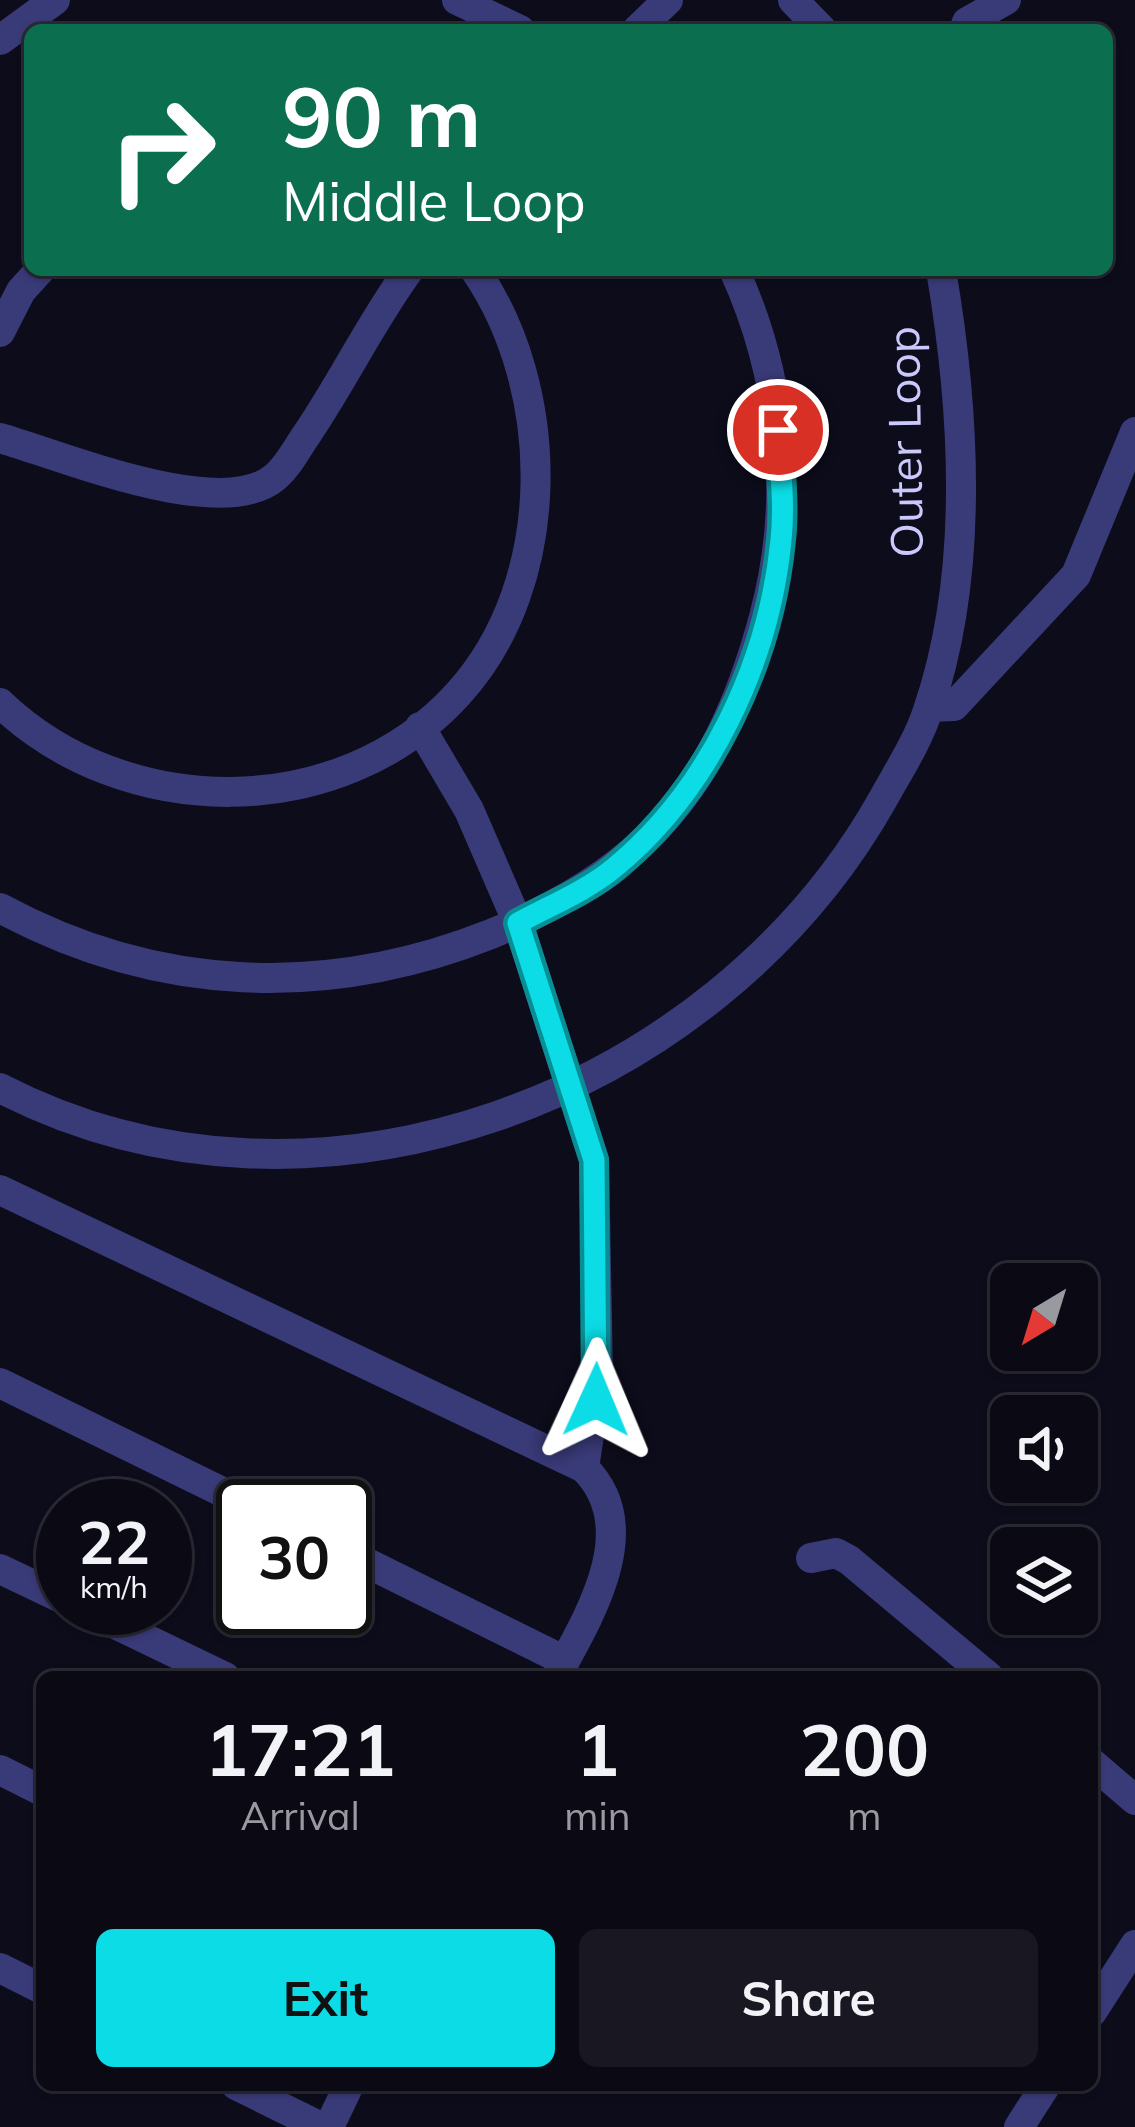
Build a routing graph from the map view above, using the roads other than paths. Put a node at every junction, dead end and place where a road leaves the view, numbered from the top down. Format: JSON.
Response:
{"nodes":[{"id":1,"x":55,"y":0,"type":"edge"},
{"id":2,"x":458,"y":0,"type":"edge"},
{"id":3,"x":668,"y":0,"type":"edge"},
{"id":4,"x":793,"y":0,"type":"edge"},
{"id":5,"x":1006,"y":0,"type":"edge"},
{"id":6,"x":958,"y":17,"type":"edge"},
{"id":7,"x":508,"y":24,"type":"edge"},
{"id":8,"x":643,"y":24,"type":"edge"},
{"id":9,"x":816,"y":24,"type":"edge"},
{"id":10,"x":0,"y":40,"type":"edge"},
{"id":11,"x":35,"y":276,"type":"edge"},
{"id":12,"x":405,"y":276,"type":"edge"},
{"id":13,"x":478,"y":276,"type":"edge"},
{"id":14,"x":736,"y":276,"type":"edge"},
{"id":15,"x":942,"y":276,"type":"edge"},
{"id":16,"x":0,"y":332,"type":"edge"},
{"id":17,"x":1135,"y":432,"type":"edge"},
{"id":18,"x":0,"y":438,"type":"edge"},
{"id":19,"x":0,"y":703,"type":"edge"},
{"id":20,"x":930,"y":707,"type":"junction"},
{"id":21,"x":420,"y":727,"type":"junction"},
{"id":22,"x":0,"y":908,"type":"edge"},
{"id":23,"x":518,"y":923,"type":"junction"},
{"id":24,"x":571,"y":1087,"type":"junction"},
{"id":25,"x":0,"y":1088,"type":"edge"},
{"id":26,"x":0,"y":1190,"type":"edge"},
{"id":27,"x":0,"y":1383,"type":"edge"},
{"id":28,"x":584,"y":1468,"type":"junction"},
{"id":29,"x":216,"y":1489,"type":"edge"},
{"id":30,"x":811,"y":1558,"type":"dead end"},
{"id":31,"x":372,"y":1567,"type":"edge"},
{"id":32,"x":0,"y":1569,"type":"edge"},
{"id":33,"x":36,"y":1586,"type":"edge"},
{"id":34,"x":138,"y":1635,"type":"edge"},
{"id":35,"x":561,"y":1669,"type":"edge"},
{"id":36,"x":213,"y":1671,"type":"edge"},
{"id":37,"x":982,"y":1671,"type":"edge"},
{"id":38,"x":1098,"y":1768,"type":"edge"},
{"id":39,"x":0,"y":1770,"type":"edge"},
{"id":40,"x":36,"y":1788,"type":"edge"},
{"id":41,"x":1135,"y":1799,"type":"edge"},
{"id":42,"x":1135,"y":1945,"type":"edge"},
{"id":43,"x":0,"y":1968,"type":"edge"},
{"id":44,"x":36,"y":1986,"type":"edge"},
{"id":45,"x":1098,"y":2003,"type":"edge"},
{"id":46,"x":249,"y":2091,"type":"edge"},
{"id":47,"x":346,"y":2091,"type":"edge"},
{"id":48,"x":1042,"y":2091,"type":"edge"},
{"id":49,"x":325,"y":2127,"type":"edge"},
{"id":50,"x":1019,"y":2127,"type":"edge"}],
"edges":[{"from":1,"to":10,"type":"street"},
{"from":2,"to":7,"type":"street"},
{"from":3,"to":8,"type":"street"},
{"from":4,"to":9,"type":"street"},
{"from":5,"to":6,"type":"street"},
{"from":11,"to":16,"type":"street"},
{"from":12,"to":18,"type":"street"},
{"from":13,"to":21,"type":"street"},
{"from":14,"to":23,"type":"street"},
{"from":15,"to":20,"type":"street","name":"Outer Loop"},
{"from":17,"to":20,"type":"street"},
{"from":19,"to":21,"type":"street"},
{"from":20,"to":24,"type":"street","name":"Outer Loop"},
{"from":21,"to":23,"type":"street"},
{"from":22,"to":23,"type":"street"},
{"from":23,"to":24,"type":"street"},
{"from":24,"to":25,"type":"street","name":"Outer Loop"},
{"from":24,"to":28,"type":"street"},
{"from":26,"to":28,"type":"street"},
{"from":27,"to":29,"type":"street"},
{"from":28,"to":35,"type":"street"},
{"from":30,"to":37,"type":"street"},
{"from":31,"to":35,"type":"street"},
{"from":32,"to":33,"type":"street"},
{"from":34,"to":36,"type":"street"},
{"from":38,"to":41,"type":"street"},
{"from":39,"to":40,"type":"street"},
{"from":42,"to":45,"type":"street"},
{"from":43,"to":44,"type":"street"},
{"from":46,"to":49,"type":"street"},
{"from":47,"to":49,"type":"street"},
{"from":48,"to":50,"type":"street"}]}
